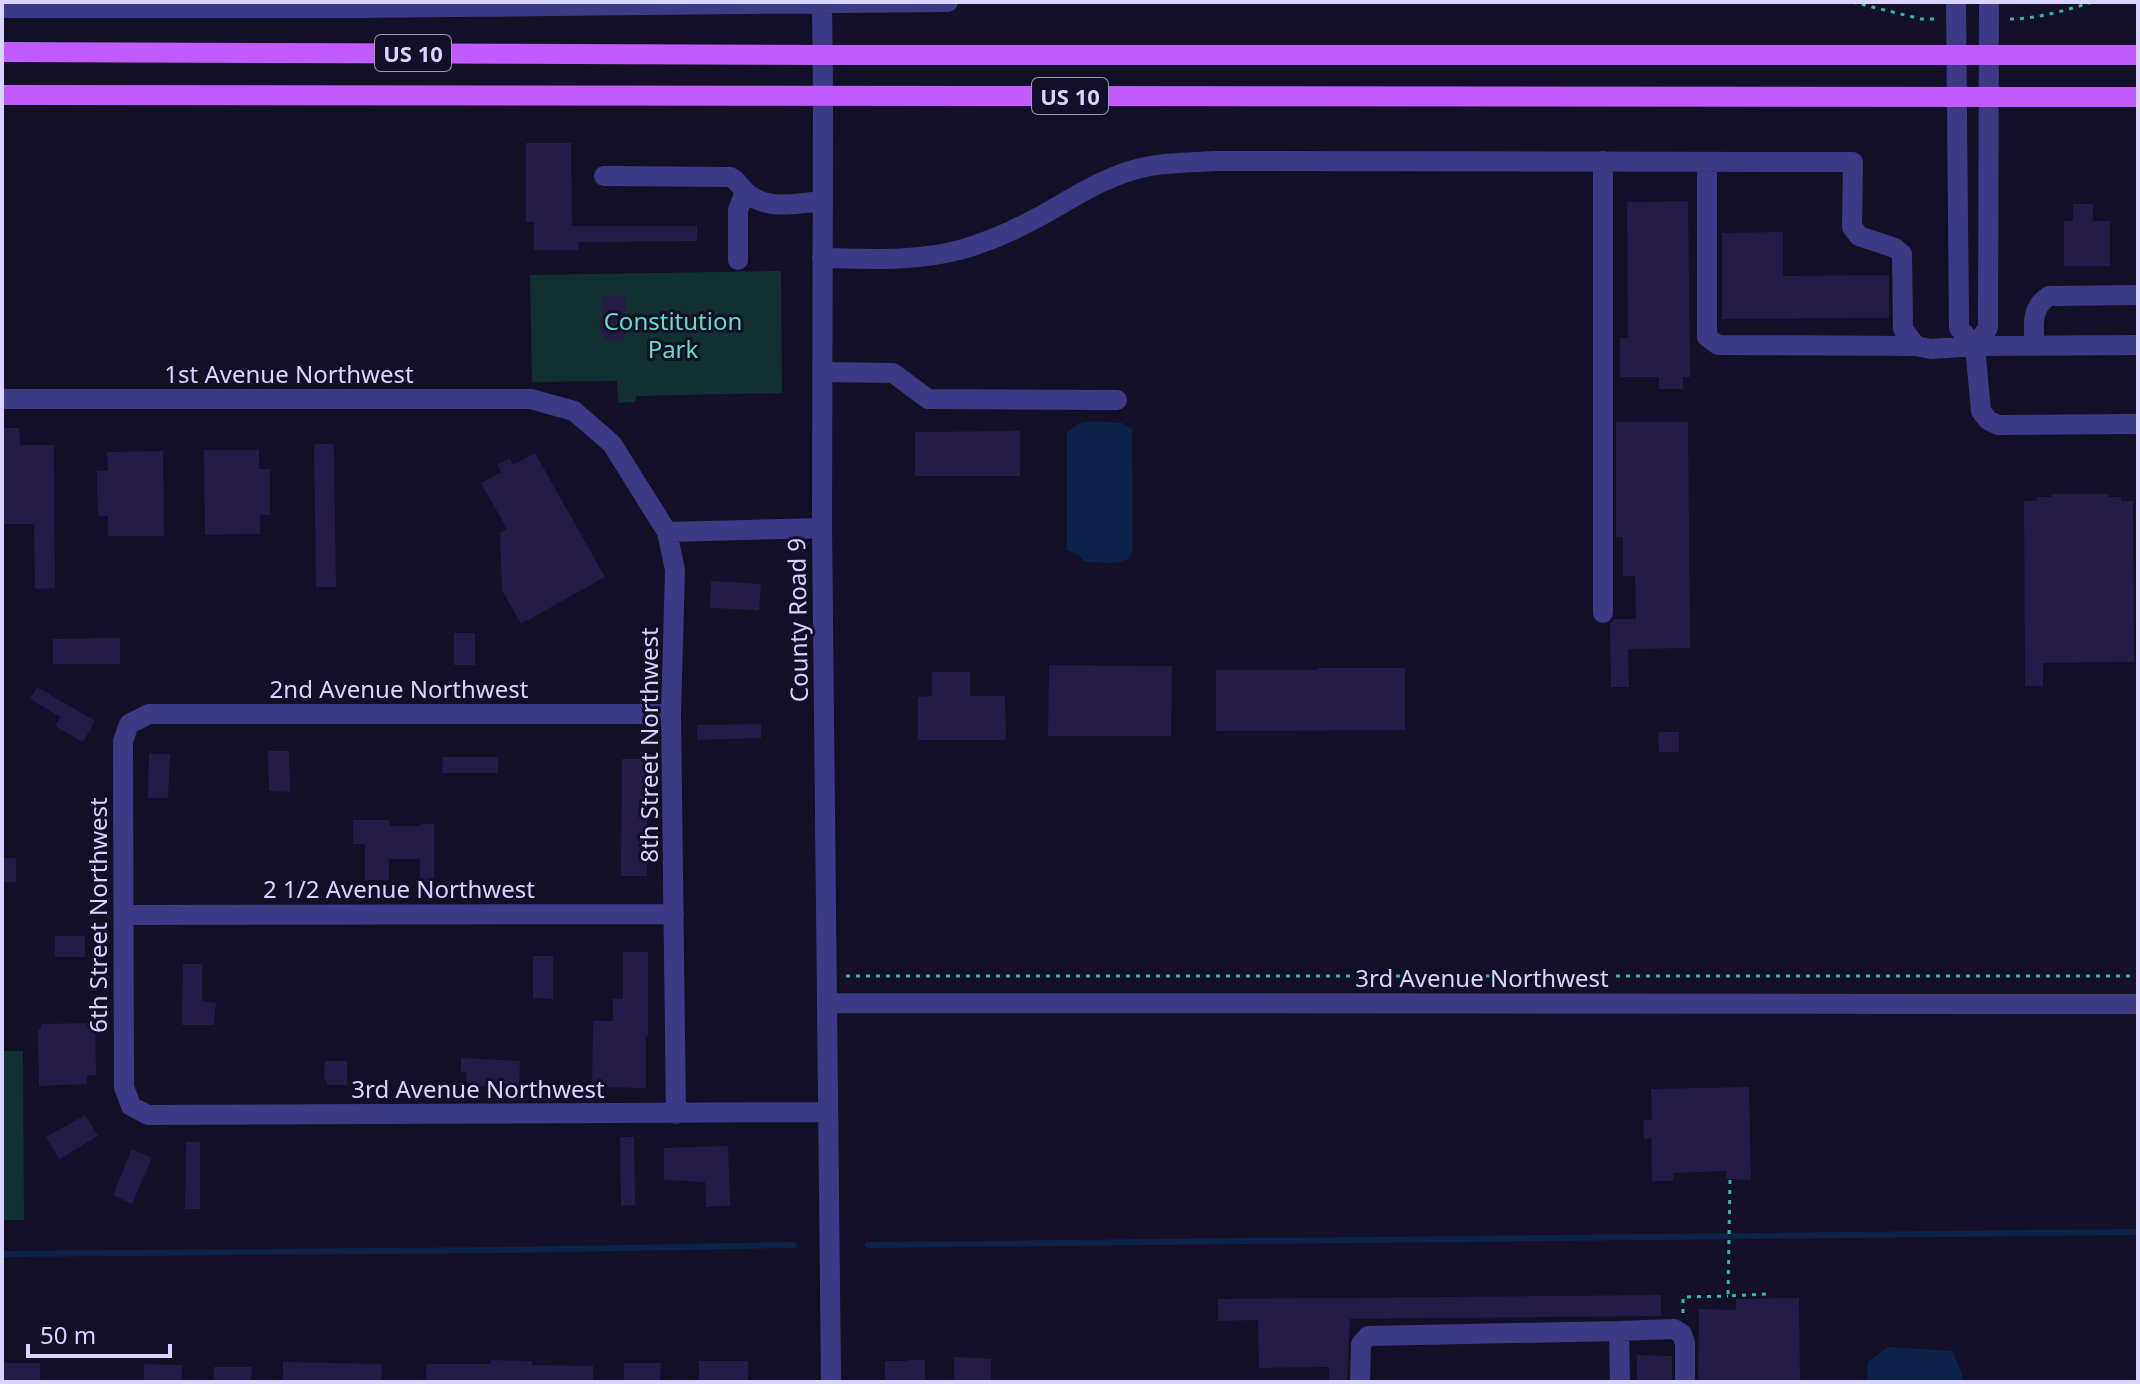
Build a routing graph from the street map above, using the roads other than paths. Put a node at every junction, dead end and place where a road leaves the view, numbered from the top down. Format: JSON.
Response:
{"nodes":[{"id":1,"x":948,"y":2,"type":"edge"},
{"id":2,"x":1956,"y":2,"type":"edge"},
{"id":3,"x":1989,"y":2,"type":"edge"},
{"id":4,"x":578,"y":4,"type":"edge"},
{"id":5,"x":822,"y":4,"type":"junction"},
{"id":6,"x":227,"y":5,"type":"edge"},
{"id":7,"x":349,"y":5,"type":"edge"},
{"id":8,"x":2,"y":8,"type":"edge"},
{"id":9,"x":2,"y":52,"type":"edge"},
{"id":10,"x":823,"y":55,"type":"junction"},
{"id":11,"x":1956,"y":55,"type":"junction"},
{"id":12,"x":1989,"y":55,"type":"junction"},
{"id":13,"x":2138,"y":55,"type":"edge"},
{"id":14,"x":2,"y":95,"type":"edge"},
{"id":15,"x":823,"y":96,"type":"junction"},
{"id":16,"x":1957,"y":96,"type":"junction"},
{"id":17,"x":1989,"y":97,"type":"junction"},
{"id":18,"x":2138,"y":97,"type":"edge"},
{"id":19,"x":1603,"y":161,"type":"junction"},
{"id":20,"x":1707,"y":162,"type":"junction"},
{"id":21,"x":604,"y":176,"type":"dead end"},
{"id":22,"x":745,"y":192,"type":"junction"},
{"id":23,"x":823,"y":201,"type":"junction"},
{"id":24,"x":822,"y":258,"type":"junction"},
{"id":25,"x":738,"y":260,"type":"dead end"},
{"id":26,"x":2138,"y":295,"type":"edge"},
{"id":27,"x":2035,"y":345,"type":"junction"},
{"id":28,"x":2138,"y":345,"type":"edge"},
{"id":29,"x":1916,"y":346,"type":"junction"},
{"id":30,"x":1975,"y":346,"type":"junction"},
{"id":31,"x":822,"y":372,"type":"junction"},
{"id":32,"x":2,"y":399,"type":"edge"},
{"id":33,"x":1117,"y":400,"type":"dead end"},
{"id":34,"x":574,"y":411,"type":"joint"},
{"id":35,"x":2138,"y":424,"type":"edge"},
{"id":36,"x":822,"y":528,"type":"junction"},
{"id":37,"x":667,"y":532,"type":"junction"},
{"id":38,"x":1603,"y":613,"type":"dead end"},
{"id":39,"x":671,"y":714,"type":"junction"},
{"id":40,"x":129,"y":724,"type":"joint"},
{"id":41,"x":674,"y":914,"type":"junction"},
{"id":42,"x":124,"y":915,"type":"junction"},
{"id":43,"x":827,"y":1003,"type":"junction"},
{"id":44,"x":2138,"y":1004,"type":"edge"},
{"id":45,"x":131,"y":1106,"type":"joint"},
{"id":46,"x":828,"y":1112,"type":"junction"},
{"id":47,"x":676,"y":1114,"type":"junction"},
{"id":48,"x":1619,"y":1331,"type":"junction"},
{"id":49,"x":831,"y":1382,"type":"edge"},
{"id":50,"x":1360,"y":1382,"type":"edge"},
{"id":51,"x":1620,"y":1382,"type":"edge"},
{"id":52,"x":1685,"y":1382,"type":"edge"}],
"edges":[{"from":1,"to":5,"type":"street"},
{"from":2,"to":11,"type":"street"},
{"from":3,"to":12,"type":"street"},
{"from":4,"to":5,"type":"street"},
{"from":4,"to":7,"type":"street"},
{"from":5,"to":10,"type":"street","name":"County Road 9"},
{"from":6,"to":7,"type":"street"},
{"from":6,"to":8,"type":"street"},
{"from":9,"to":10,"type":"main road","number":"US 10"},
{"from":10,"to":11,"type":"main road","number":"US 10"},
{"from":10,"to":15,"type":"street","name":"County Road 9"},
{"from":11,"to":12,"type":"main road","number":"US 10"},
{"from":11,"to":16,"type":"street"},
{"from":12,"to":13,"type":"main road","number":"US 10"},
{"from":12,"to":17,"type":"street"},
{"from":14,"to":15,"type":"main road","number":"US 10"},
{"from":15,"to":16,"type":"main road","number":"US 10"},
{"from":15,"to":23,"type":"street","name":"County Road 9"},
{"from":16,"to":17,"type":"main road","number":"US 10"},
{"from":16,"to":30,"type":"street"},
{"from":17,"to":18,"type":"main road","number":"US 10"},
{"from":17,"to":30,"type":"street"},
{"from":19,"to":20,"type":"street"},
{"from":19,"to":24,"type":"street"},
{"from":19,"to":38,"type":"street"},
{"from":20,"to":29,"type":"street"},
{"from":20,"to":29,"type":"street"},
{"from":21,"to":22,"type":"street"},
{"from":22,"to":23,"type":"street"},
{"from":22,"to":25,"type":"street"},
{"from":23,"to":24,"type":"street","name":"County Road 9"},
{"from":24,"to":31,"type":"street","name":"County Road 9"},
{"from":26,"to":27,"type":"street"},
{"from":27,"to":28,"type":"street"},
{"from":27,"to":30,"type":"street"},
{"from":29,"to":30,"type":"street"},
{"from":30,"to":35,"type":"street"},
{"from":31,"to":33,"type":"street"},
{"from":31,"to":36,"type":"street","name":"County Road 9"},
{"from":32,"to":34,"type":"street","name":"1st Avenue Northwest"},
{"from":34,"to":37,"type":"street","name":"8th Street Northwest"},
{"from":36,"to":37,"type":"street"},
{"from":36,"to":43,"type":"street","name":"County Road 9"},
{"from":37,"to":39,"type":"street","name":"8th Street Northwest"},
{"from":39,"to":40,"type":"street","name":"2nd Avenue Northwest"},
{"from":39,"to":41,"type":"street","name":"8th Street Northwest"},
{"from":40,"to":42,"type":"street","name":"6th Street Northwest"},
{"from":41,"to":42,"type":"street","name":"2 1/2 Avenue Northwest"},
{"from":41,"to":47,"type":"street","name":"8th Street Northwest"},
{"from":42,"to":45,"type":"street","name":"6th Street Northwest"},
{"from":43,"to":44,"type":"street","name":"3rd Avenue Northwest"},
{"from":43,"to":46,"type":"street","name":"County Road 9"},
{"from":45,"to":47,"type":"street","name":"3rd Avenue Northwest"},
{"from":46,"to":47,"type":"street","name":"3rd Avenue Northwest"},
{"from":46,"to":49,"type":"street","name":"County Road 9"},
{"from":48,"to":50,"type":"street"},
{"from":48,"to":51,"type":"street"},
{"from":48,"to":52,"type":"street"}]}
